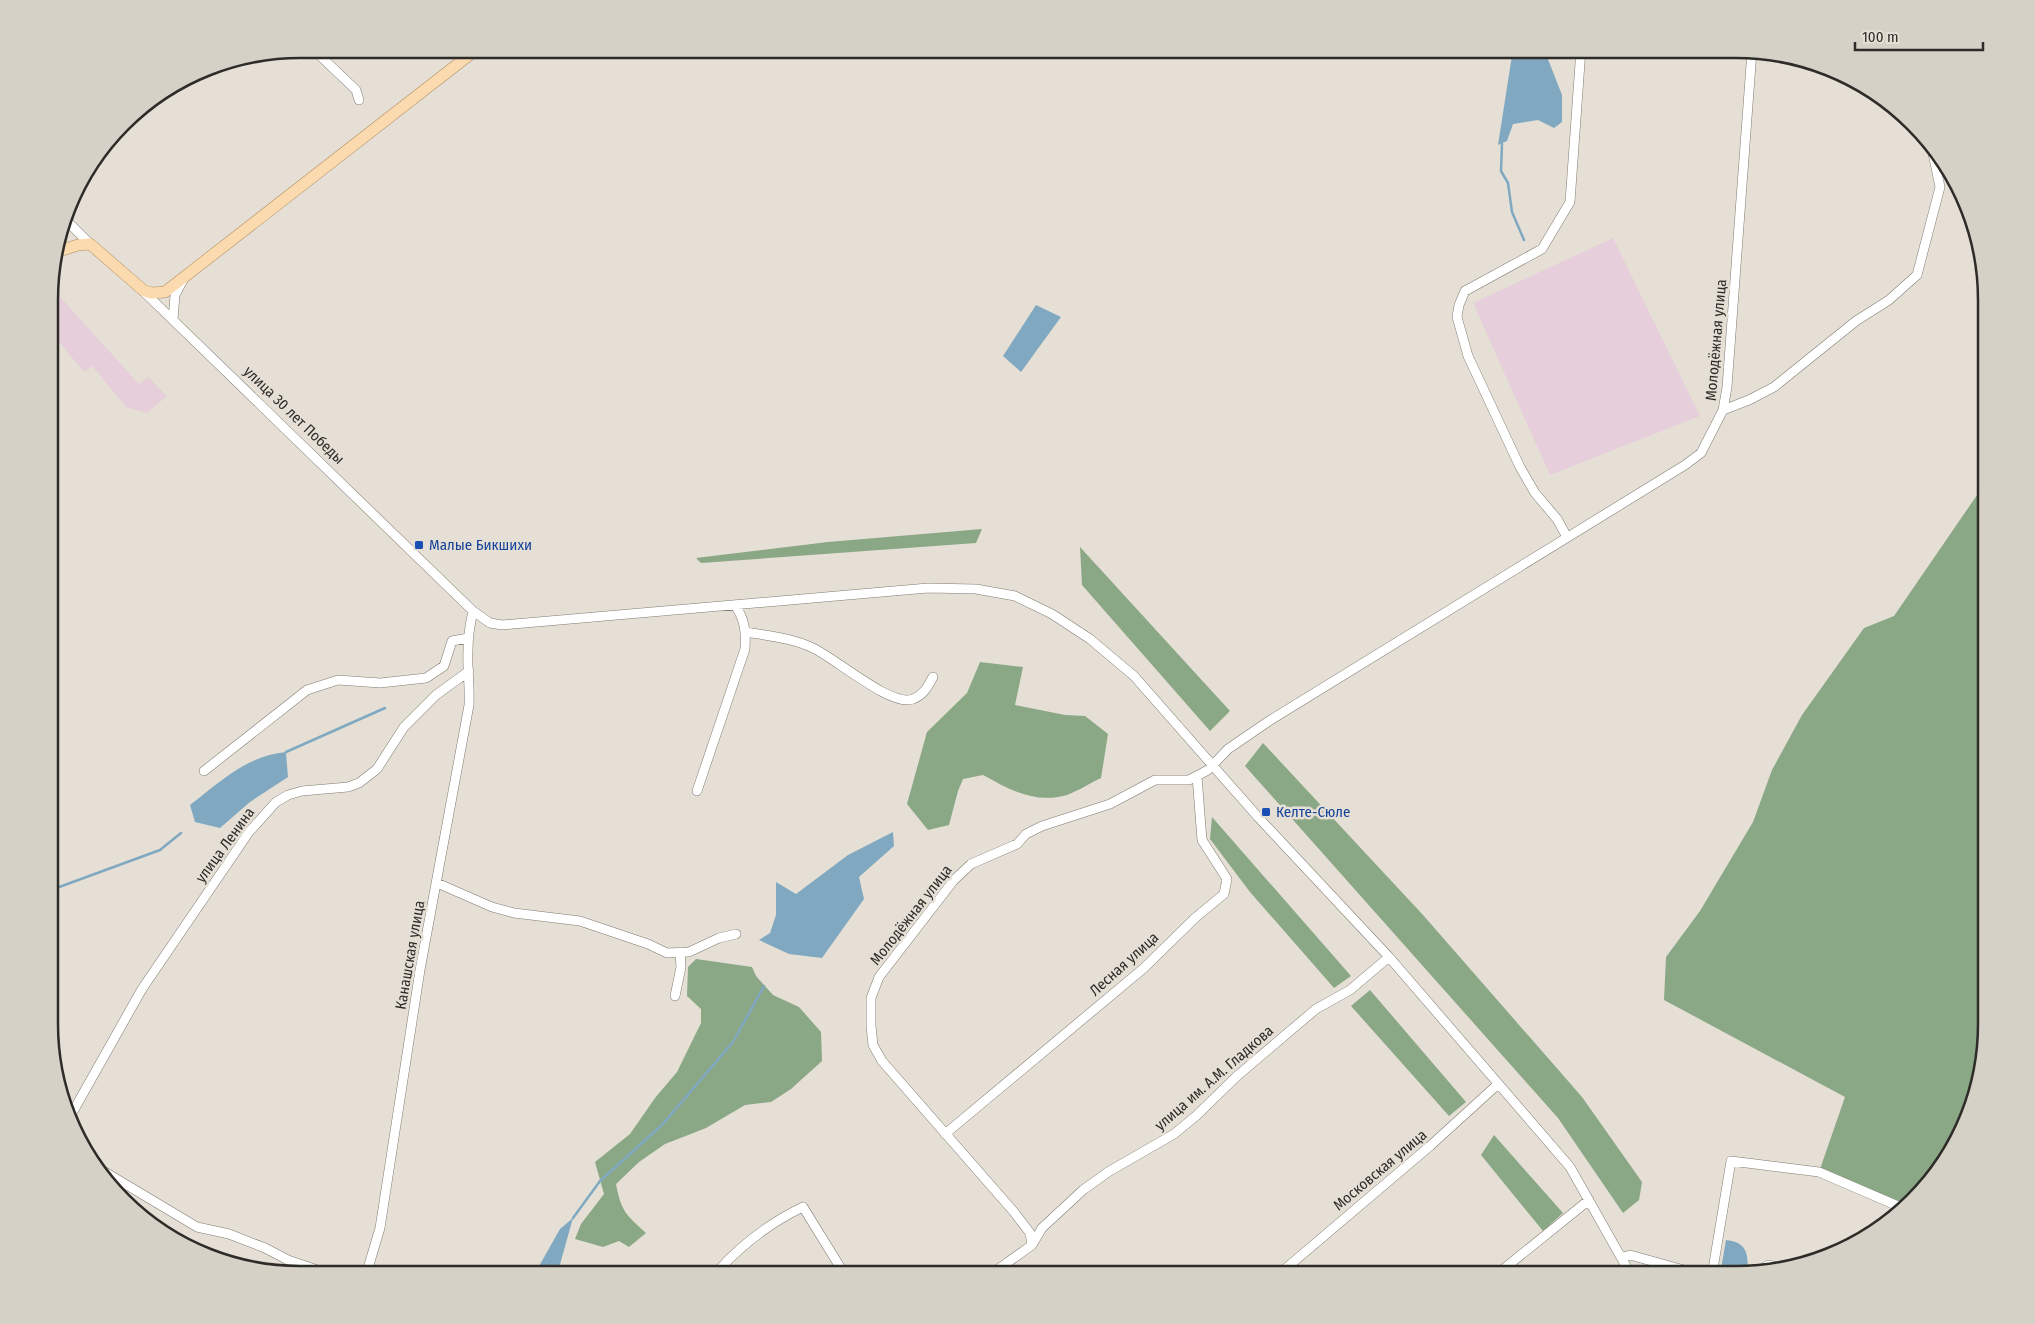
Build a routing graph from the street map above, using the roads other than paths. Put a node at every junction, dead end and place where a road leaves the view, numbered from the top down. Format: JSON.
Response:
{"nodes":[{"id":1,"x":322,"y":58,"type":"edge"},
{"id":2,"x":466,"y":58,"type":"edge"},
{"id":3,"x":1580,"y":58,"type":"edge"},
{"id":4,"x":1751,"y":58,"type":"edge"},
{"id":5,"x":359,"y":100,"type":"dead end"},
{"id":6,"x":1935,"y":162,"type":"edge"},
{"id":7,"x":70,"y":224,"type":"edge"},
{"id":8,"x":90,"y":244,"type":"junction"},
{"id":9,"x":63,"y":249,"type":"edge"},
{"id":10,"x":183,"y":280,"type":"junction"},
{"id":11,"x":142,"y":290,"type":"junction"},
{"id":12,"x":173,"y":320,"type":"junction"},
{"id":13,"x":1723,"y":410,"type":"junction"},
{"id":14,"x":1567,"y":537,"type":"junction"},
{"id":15,"x":735,"y":605,"type":"junction"},
{"id":16,"x":473,"y":611,"type":"junction"},
{"id":17,"x":746,"y":632,"type":"junction"},
{"id":18,"x":468,"y":638,"type":"junction"},
{"id":19,"x":469,"y":671,"type":"junction"},
{"id":20,"x":933,"y":677,"type":"dead end"},
{"id":21,"x":1212,"y":764,"type":"junction"},
{"id":22,"x":204,"y":770,"type":"dead end"},
{"id":23,"x":1197,"y":776,"type":"junction"},
{"id":24,"x":697,"y":791,"type":"dead end"},
{"id":25,"x":437,"y":883,"type":"junction"},
{"id":26,"x":736,"y":934,"type":"dead end"},
{"id":27,"x":680,"y":952,"type":"junction"},
{"id":28,"x":1388,"y":958,"type":"junction"},
{"id":29,"x":675,"y":996,"type":"dead end"},
{"id":30,"x":1497,"y":1084,"type":"junction"},
{"id":31,"x":74,"y":1111,"type":"edge"},
{"id":32,"x":945,"y":1134,"type":"junction"},
{"id":33,"x":109,"y":1175,"type":"edge"},
{"id":34,"x":1589,"y":1200,"type":"junction"},
{"id":35,"x":1896,"y":1205,"type":"edge"},
{"id":36,"x":1032,"y":1245,"type":"junction"},
{"id":37,"x":1622,"y":1258,"type":"junction"},
{"id":38,"x":306,"y":1266,"type":"edge"},
{"id":39,"x":369,"y":1266,"type":"edge"},
{"id":40,"x":722,"y":1266,"type":"edge"},
{"id":41,"x":839,"y":1266,"type":"edge"},
{"id":42,"x":1003,"y":1266,"type":"edge"},
{"id":43,"x":1289,"y":1266,"type":"edge"},
{"id":44,"x":1507,"y":1266,"type":"edge"},
{"id":45,"x":1626,"y":1266,"type":"edge"},
{"id":46,"x":1671,"y":1266,"type":"edge"},
{"id":47,"x":1714,"y":1266,"type":"edge"}],
"edges":[{"from":1,"to":5,"type":"street"},
{"from":2,"to":10,"type":"main road"},
{"from":3,"to":14,"type":"street"},
{"from":4,"to":13,"type":"street","name":"Молодёжная улица"},
{"from":6,"to":13,"type":"street","name":"Молодёжная улица"},
{"from":7,"to":8,"type":"street"},
{"from":8,"to":9,"type":"main road"},
{"from":8,"to":11,"type":"main road","name":"улица 30 лет Победы"},
{"from":10,"to":11,"type":"main road"},
{"from":10,"to":12,"type":"street"},
{"from":11,"to":12,"type":"street","name":"улица 30 лет Победы"},
{"from":12,"to":16,"type":"street","name":"улица 30 лет Победы"},
{"from":13,"to":14,"type":"street","name":"Молодёжная улица"},
{"from":14,"to":21,"type":"street","name":"Молодёжная улица"},
{"from":15,"to":16,"type":"street","name":"улица 30 лет Победы"},
{"from":15,"to":17,"type":"street"},
{"from":15,"to":21,"type":"street","name":"улица 30 лет Победы"},
{"from":16,"to":18,"type":"street","name":"Канашская улица"},
{"from":17,"to":20,"type":"street"},
{"from":17,"to":24,"type":"street"},
{"from":18,"to":19,"type":"street","name":"Канашская улица"},
{"from":18,"to":22,"type":"street"},
{"from":19,"to":25,"type":"street","name":"Канашская улица"},
{"from":19,"to":31,"type":"street","name":"улица Ленина"},
{"from":21,"to":23,"type":"street","name":"Молодёжная улица"},
{"from":21,"to":28,"type":"street","name":"улица 30 лет Победы"},
{"from":23,"to":32,"type":"street","name":"Лесная улица"},
{"from":23,"to":32,"type":"street","name":"Молодёжная улица"},
{"from":25,"to":27,"type":"street"},
{"from":25,"to":39,"type":"street","name":"Канашская улица"},
{"from":26,"to":27,"type":"street"},
{"from":27,"to":29,"type":"street"},
{"from":28,"to":30,"type":"street","name":"улица 30 лет Победы"},
{"from":28,"to":36,"type":"street","name":"улица им. А.М. Гладкова"},
{"from":30,"to":34,"type":"street","name":"улица 30 лет Победы"},
{"from":30,"to":43,"type":"street","name":"Московская улица"},
{"from":32,"to":36,"type":"street","name":"Молодёжная улица"},
{"from":33,"to":38,"type":"street"},
{"from":34,"to":37,"type":"street","name":"улица 30 лет Победы"},
{"from":34,"to":44,"type":"street"},
{"from":35,"to":47,"type":"street"},
{"from":36,"to":42,"type":"street","name":"улица им. А.М. Гладкова"},
{"from":37,"to":45,"type":"street","name":"улица 30 лет Победы"},
{"from":37,"to":46,"type":"street"},
{"from":40,"to":41,"type":"street"}]}
